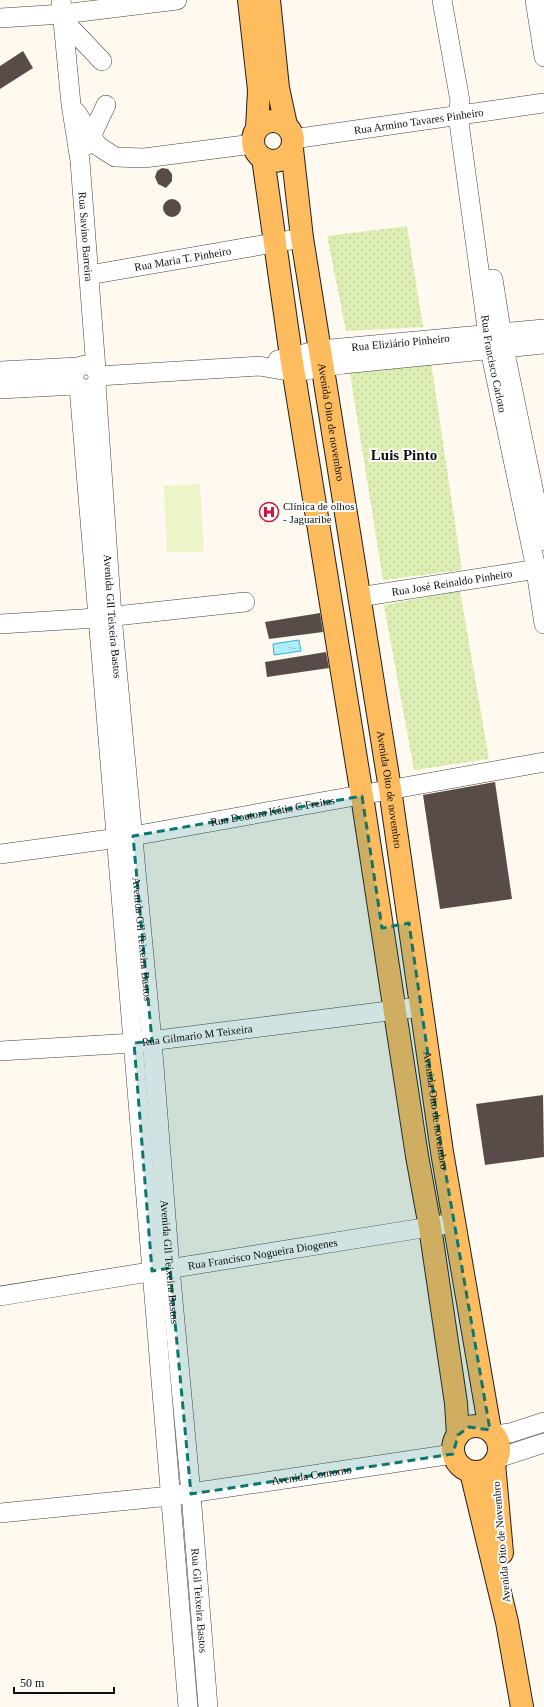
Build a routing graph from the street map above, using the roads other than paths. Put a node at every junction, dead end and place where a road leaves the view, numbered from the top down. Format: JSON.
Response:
{"nodes":[{"id":1,"x":177,"y":0,"type":"edge"},
{"id":2,"x":249,"y":0,"type":"edge"},
{"id":3,"x":269,"y":0,"type":"edge"},
{"id":4,"x":442,"y":0,"type":"edge"},
{"id":5,"x":535,"y":0,"type":"edge"},
{"id":6,"x":62,"y":11,"type":"edge"},
{"id":7,"x":0,"y":18,"type":"edge"},
{"id":8,"x":544,"y":57,"type":"edge"},
{"id":9,"x":102,"y":60,"type":"dead end"},
{"id":10,"x":544,"y":103,"type":"edge"},
{"id":11,"x":71,"y":104,"type":"junction"},
{"id":12,"x":106,"y":104,"type":"dead end"},
{"id":13,"x":462,"y":110,"type":"junction"},
{"id":14,"x":91,"y":136,"type":"junction"},
{"id":15,"x":290,"y":138,"type":"junction"},
{"id":16,"x":257,"y":144,"type":"junction"},
{"id":17,"x":80,"y":161,"type":"junction"},
{"id":18,"x":302,"y":238,"type":"junction"},
{"id":19,"x":275,"y":242,"type":"junction"},
{"id":20,"x":89,"y":275,"type":"junction"},
{"id":21,"x":544,"y":329,"type":"edge"},
{"id":22,"x":496,"y":341,"type":"junction"},
{"id":23,"x":544,"y":344,"type":"edge"},
{"id":24,"x":321,"y":358,"type":"junction"},
{"id":25,"x":293,"y":364,"type":"junction"},
{"id":26,"x":0,"y":371,"type":"edge"},
{"id":27,"x":87,"y":376,"type":"junction"},
{"id":28,"x":0,"y":389,"type":"edge"},
{"id":29,"x":544,"y":541,"type":"edge"},
{"id":30,"x":540,"y":568,"type":"edge"},
{"id":31,"x":359,"y":596,"type":"junction"},
{"id":32,"x":245,"y":602,"type":"dead end"},
{"id":33,"x":104,"y":617,"type":"junction"},
{"id":34,"x":363,"y":621,"type":"junction"},
{"id":35,"x":0,"y":624,"type":"edge"},
{"id":36,"x":544,"y":624,"type":"edge"},
{"id":37,"x":335,"y":626,"type":"junction"},
{"id":38,"x":544,"y":762,"type":"edge"},
{"id":39,"x":390,"y":789,"type":"junction"},
{"id":40,"x":362,"y":796,"type":"junction"},
{"id":41,"x":124,"y":836,"type":"junction"},
{"id":42,"x":0,"y":854,"type":"edge"},
{"id":43,"x":409,"y":924,"type":"junction"},
{"id":44,"x":382,"y":928,"type":"junction"},
{"id":45,"x":420,"y":1008,"type":"junction"},
{"id":46,"x":394,"y":1011,"type":"junction"},
{"id":47,"x":143,"y":1042,"type":"junction"},
{"id":48,"x":0,"y":1051,"type":"edge"},
{"id":49,"x":442,"y":1152,"type":"junction"},
{"id":50,"x":417,"y":1156,"type":"junction"},
{"id":51,"x":454,"y":1223,"type":"junction"},
{"id":52,"x":430,"y":1226,"type":"junction"},
{"id":53,"x":161,"y":1269,"type":"junction"},
{"id":54,"x":0,"y":1296,"type":"edge"},
{"id":55,"x":544,"y":1422,"type":"edge"},
{"id":56,"x":492,"y":1433,"type":"junction"},
{"id":57,"x":544,"y":1443,"type":"edge"},
{"id":58,"x":455,"y":1444,"type":"junction"},
{"id":59,"x":496,"y":1460,"type":"junction"},
{"id":60,"x":471,"y":1472,"type":"junction"},
{"id":61,"x":191,"y":1494,"type":"junction"},
{"id":62,"x":170,"y":1496,"type":"junction"},
{"id":63,"x":0,"y":1513,"type":"edge"},
{"id":64,"x":507,"y":1622,"type":"junction"},
{"id":65,"x":188,"y":1707,"type":"edge"},
{"id":66,"x":208,"y":1707,"type":"edge"},
{"id":67,"x":522,"y":1707,"type":"edge"}],
"edges":[{"from":1,"to":6,"type":"street"},
{"from":2,"to":16,"type":"main road"},
{"from":3,"to":15,"type":"main road","name":"Avenida Oito de novembro"},
{"from":4,"to":13,"type":"street","name":"Rua Francisco Carloto"},
{"from":5,"to":8,"type":"street"},
{"from":6,"to":7,"type":"street"},
{"from":6,"to":9,"type":"street"},
{"from":6,"to":11,"type":"street","name":"Rua Savino Barreira"},
{"from":10,"to":13,"type":"street","name":"Rua Armino Tavares Pinheiro"},
{"from":11,"to":14,"type":"street","name":"Rua Savino Barreira"},
{"from":11,"to":17,"type":"street","name":"Rua Savino Barreira"},
{"from":11,"to":27,"type":"street","name":"Rua Savino Barreira"},
{"from":12,"to":14,"type":"street"},
{"from":13,"to":15,"type":"street","name":"Rua Armino Tavares Pinheiro"},
{"from":13,"to":22,"type":"street","name":"Rua Francisco Carloto"},
{"from":14,"to":16,"type":"street","name":"Rua Savino Barreira"},
{"from":14,"to":17,"type":"street"},
{"from":15,"to":16,"type":"main road"},
{"from":15,"to":16,"type":"main road"},
{"from":15,"to":18,"type":"main road","name":"Avenida Oito de novembro"},
{"from":16,"to":19,"type":"main road"},
{"from":17,"to":20,"type":"street","name":"Rua Savino Barreira"},
{"from":18,"to":19,"type":"street","name":"Rua Maria T. Pinheiro"},
{"from":18,"to":24,"type":"main road","name":"Avenida Oito de novembro"},
{"from":19,"to":20,"type":"street","name":"Rua Maria T. Pinheiro"},
{"from":19,"to":25,"type":"main road"},
{"from":20,"to":27,"type":"street","name":"Rua Savino Barreira"},
{"from":21,"to":22,"type":"street","name":"Rua Eliziário Pinheiro"},
{"from":22,"to":23,"type":"street","name":"Rua Eliziário Pinheiro"},
{"from":22,"to":24,"type":"street","name":"Rua Eliziário Pinheiro"},
{"from":22,"to":29,"type":"street","name":"Rua Francisco Carloto"},
{"from":22,"to":30,"type":"street","name":"Rua Francisco Carloto"},
{"from":24,"to":25,"type":"street","name":"Rua Eliziário Pinheiro"},
{"from":24,"to":31,"type":"main road","name":"Avenida Oito de novembro"},
{"from":25,"to":27,"type":"street","name":"Rua Eliziário Pinheiro"},
{"from":25,"to":37,"type":"main road"},
{"from":26,"to":27,"type":"street","name":"Rua Eliziário Pinheiro"},
{"from":27,"to":28,"type":"street","name":"Rua Eliziário Pinheiro"},
{"from":27,"to":33,"type":"street","name":"Avenida GIl Teixeira Bastos"},
{"from":30,"to":31,"type":"street","name":"Rua José Reinaldo Pinheiro"},
{"from":30,"to":36,"type":"street","name":"Rua Francisco Carloto"},
{"from":31,"to":34,"type":"main road","name":"Avenida Oito de novembro"},
{"from":32,"to":33,"type":"street"},
{"from":33,"to":35,"type":"street"},
{"from":33,"to":41,"type":"street","name":"Avenida GIl Teixeira Bastos"},
{"from":34,"to":37,"type":"main road"},
{"from":34,"to":39,"type":"main road","name":"Avenida Oito de novembro"},
{"from":37,"to":40,"type":"main road"},
{"from":38,"to":39,"type":"street","name":"Rua Doutora Kátia C Freitas"},
{"from":39,"to":40,"type":"street","name":"Rua Doutora Kátia C Freitas"},
{"from":39,"to":43,"type":"main road","name":"Avenida Oito de novembro"},
{"from":40,"to":41,"type":"street","name":"Rua Doutora Kátia C Freitas"},
{"from":40,"to":44,"type":"main road"},
{"from":41,"to":42,"type":"street","name":"Rua Doutora Kátia C Freitas"},
{"from":41,"to":47,"type":"street","name":"Avenida GIl Teixeira Bastos"},
{"from":43,"to":44,"type":"main road"},
{"from":43,"to":45,"type":"main road","name":"Avenida Oito de novembro"},
{"from":44,"to":46,"type":"main road"},
{"from":45,"to":46,"type":"street","name":"Rua Gilmario M Teixeira"},
{"from":45,"to":49,"type":"main road","name":"Avenida Oito de novembro"},
{"from":46,"to":47,"type":"street","name":"Rua Gilmario M Teixeira"},
{"from":46,"to":50,"type":"main road"},
{"from":47,"to":48,"type":"street","name":"Rua Gilmario M Teixeira"},
{"from":47,"to":53,"type":"street","name":"Avenida GIl Teixeira Bastos"},
{"from":49,"to":50,"type":"main road"},
{"from":49,"to":51,"type":"main road","name":"Avenida Oito de novembro"},
{"from":50,"to":52,"type":"main road"},
{"from":51,"to":52,"type":"street","name":"Rua Francisco Nogueira Diogenes"},
{"from":51,"to":56,"type":"main road","name":"Avenida Oito de novembro"},
{"from":52,"to":53,"type":"street","name":"Rua Francisco Nogueira Diogenes"},
{"from":52,"to":58,"type":"main road"},
{"from":53,"to":54,"type":"street","name":"Rua Francisco Nogueira Diogenes"},
{"from":53,"to":61,"type":"street","name":"Avenida GIl Teixeira Bastos"},
{"from":53,"to":62,"type":"street","name":"Avenida GIl Teixeira Bastos"},
{"from":55,"to":56,"type":"street"},
{"from":56,"to":58,"type":"main road"},
{"from":56,"to":59,"type":"main road"},
{"from":57,"to":59,"type":"street"},
{"from":58,"to":60,"type":"main road"},
{"from":58,"to":61,"type":"street","name":"Avenida Contorno"},
{"from":59,"to":60,"type":"main road"},
{"from":59,"to":64,"type":"main road","name":"Avenida Oito de Novembro"},
{"from":60,"to":64,"type":"main road","name":"Avenida Oito de Novembro"},
{"from":61,"to":62,"type":"street","name":"Avenida Contorno"},
{"from":61,"to":66,"type":"street","name":"Rua Gil Teixeira Bastos"},
{"from":62,"to":63,"type":"street","name":"Avenida Contorno"},
{"from":62,"to":65,"type":"street","name":"Rua Gil Teixeira Bastos"},
{"from":64,"to":67,"type":"main road","name":"Avenida Oito de Novembro"}]}
